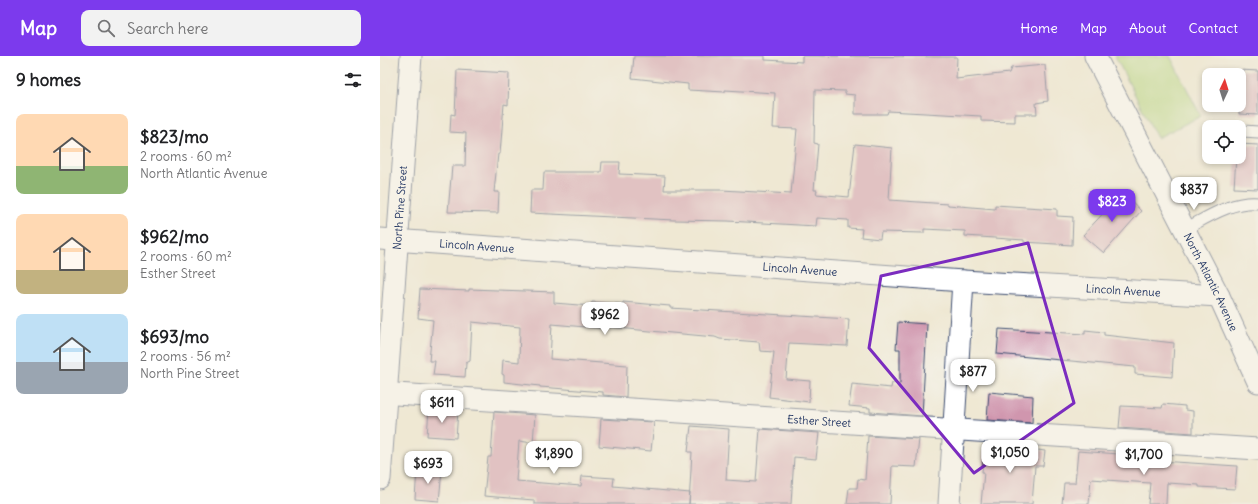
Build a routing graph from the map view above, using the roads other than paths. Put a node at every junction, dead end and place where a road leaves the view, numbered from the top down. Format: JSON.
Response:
{"nodes":[{"id":1,"x":411,"y":56,"type":"edge"},
{"id":2,"x":1095,"y":56,"type":"edge"},
{"id":3,"x":1246,"y":131,"type":"edge"},
{"id":4,"x":1258,"y":132,"type":"edge"},
{"id":5,"x":1258,"y":203,"type":"edge"},
{"id":6,"x":1184,"y":229,"type":"junction"},
{"id":7,"x":388,"y":239,"type":"edge"},
{"id":8,"x":963,"y":281,"type":"junction"},
{"id":9,"x":1219,"y":296,"type":"junction"},
{"id":10,"x":1258,"y":382,"type":"edge"},
{"id":11,"x":383,"y":393,"type":"edge"},
{"id":12,"x":954,"y":430,"type":"junction"},
{"id":13,"x":1258,"y":449,"type":"edge"},
{"id":14,"x":380,"y":479,"type":"edge"},
{"id":15,"x":949,"y":504,"type":"edge"}],
"edges":[{"from":1,"to":7,"type":"street","name":"North Pine Street"},
{"from":2,"to":6,"type":"street","name":"North Atlantic Avenue"},
{"from":3,"to":4,"type":"lane"},
{"from":5,"to":6,"type":"lane"},
{"from":6,"to":9,"type":"street","name":"North Atlantic Avenue"},
{"from":7,"to":8,"type":"street","name":"Lincoln Avenue"},
{"from":7,"to":11,"type":"street","name":"North Pine Street"},
{"from":8,"to":9,"type":"street","name":"Lincoln Avenue"},
{"from":8,"to":12,"type":"street"},
{"from":9,"to":10,"type":"street","name":"North Atlantic Avenue"},
{"from":11,"to":12,"type":"street","name":"Esther Street"},
{"from":11,"to":14,"type":"street","name":"North Pine Street"},
{"from":12,"to":13,"type":"street","name":"Esther Street"},
{"from":12,"to":15,"type":"street"}]}
